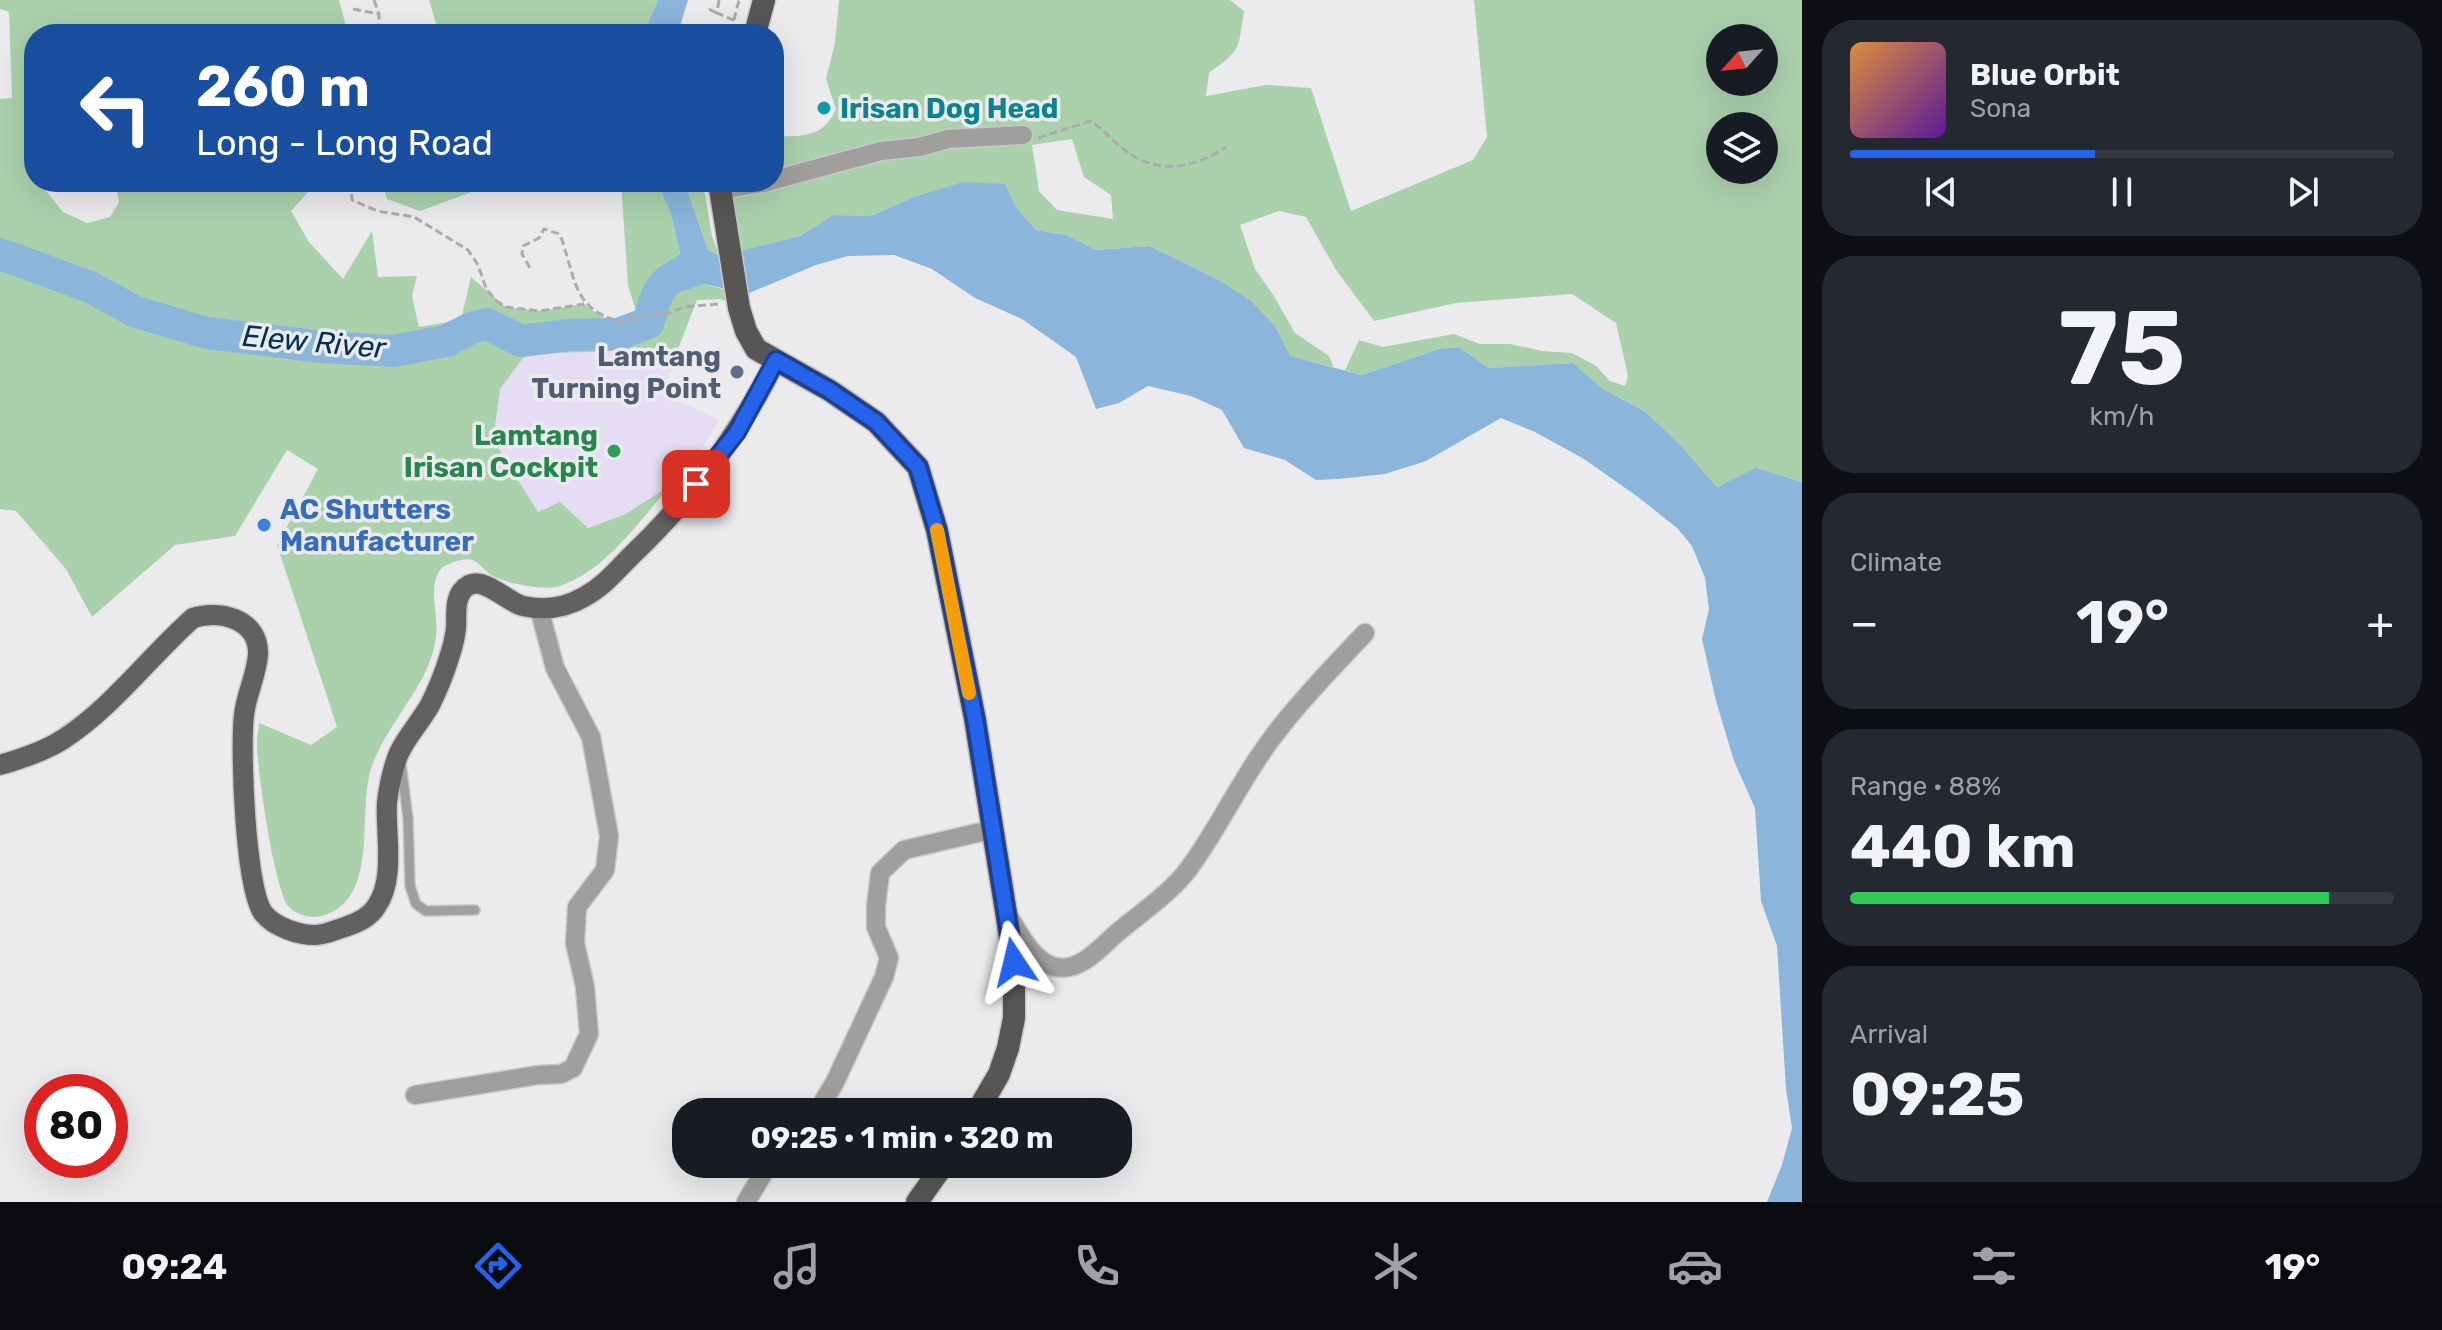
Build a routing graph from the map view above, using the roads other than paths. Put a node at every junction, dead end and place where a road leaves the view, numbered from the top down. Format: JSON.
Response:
{"nodes":[{"id":1,"x":764,"y":0,"type":"edge"},
{"id":2,"x":758,"y":24,"type":"edge"},
{"id":3,"x":1023,"y":135,"type":"road end"},
{"id":4,"x":784,"y":177,"type":"edge"},
{"id":5,"x":720,"y":192,"type":"edge"},
{"id":6,"x":776,"y":360,"type":"junction"},
{"id":7,"x":539,"y":608,"type":"junction"},
{"id":8,"x":1365,"y":633,"type":"dead end"},
{"id":9,"x":399,"y":753,"type":"junction"},
{"id":10,"x":0,"y":765,"type":"edge"},
{"id":11,"x":994,"y":829,"type":"junction"},
{"id":12,"x":475,"y":910,"type":"dead end"},
{"id":13,"x":1005,"y":910,"type":"junction"},
{"id":14,"x":415,"y":1095,"type":"dead end"},
{"id":15,"x":825,"y":1098,"type":"edge"},
{"id":16,"x":985,"y":1098,"type":"edge"},
{"id":17,"x":761,"y":1178,"type":"edge"},
{"id":18,"x":934,"y":1178,"type":"edge"},
{"id":19,"x":746,"y":1202,"type":"edge"},
{"id":20,"x":917,"y":1202,"type":"edge"}],
"edges":[{"from":1,"to":2,"type":"highway"},
{"from":3,"to":4,"type":"street"},
{"from":5,"to":6,"type":"highway"},
{"from":6,"to":7,"type":"main road"},
{"from":6,"to":11,"type":"highway"},
{"from":7,"to":9,"type":"main road"},
{"from":7,"to":14,"type":"street"},
{"from":8,"to":13,"type":"street"},
{"from":9,"to":10,"type":"main road"},
{"from":9,"to":12,"type":"lane"},
{"from":11,"to":13,"type":"highway"},
{"from":11,"to":15,"type":"street"},
{"from":13,"to":16,"type":"highway"},
{"from":17,"to":19,"type":"street"},
{"from":18,"to":20,"type":"highway"}]}
